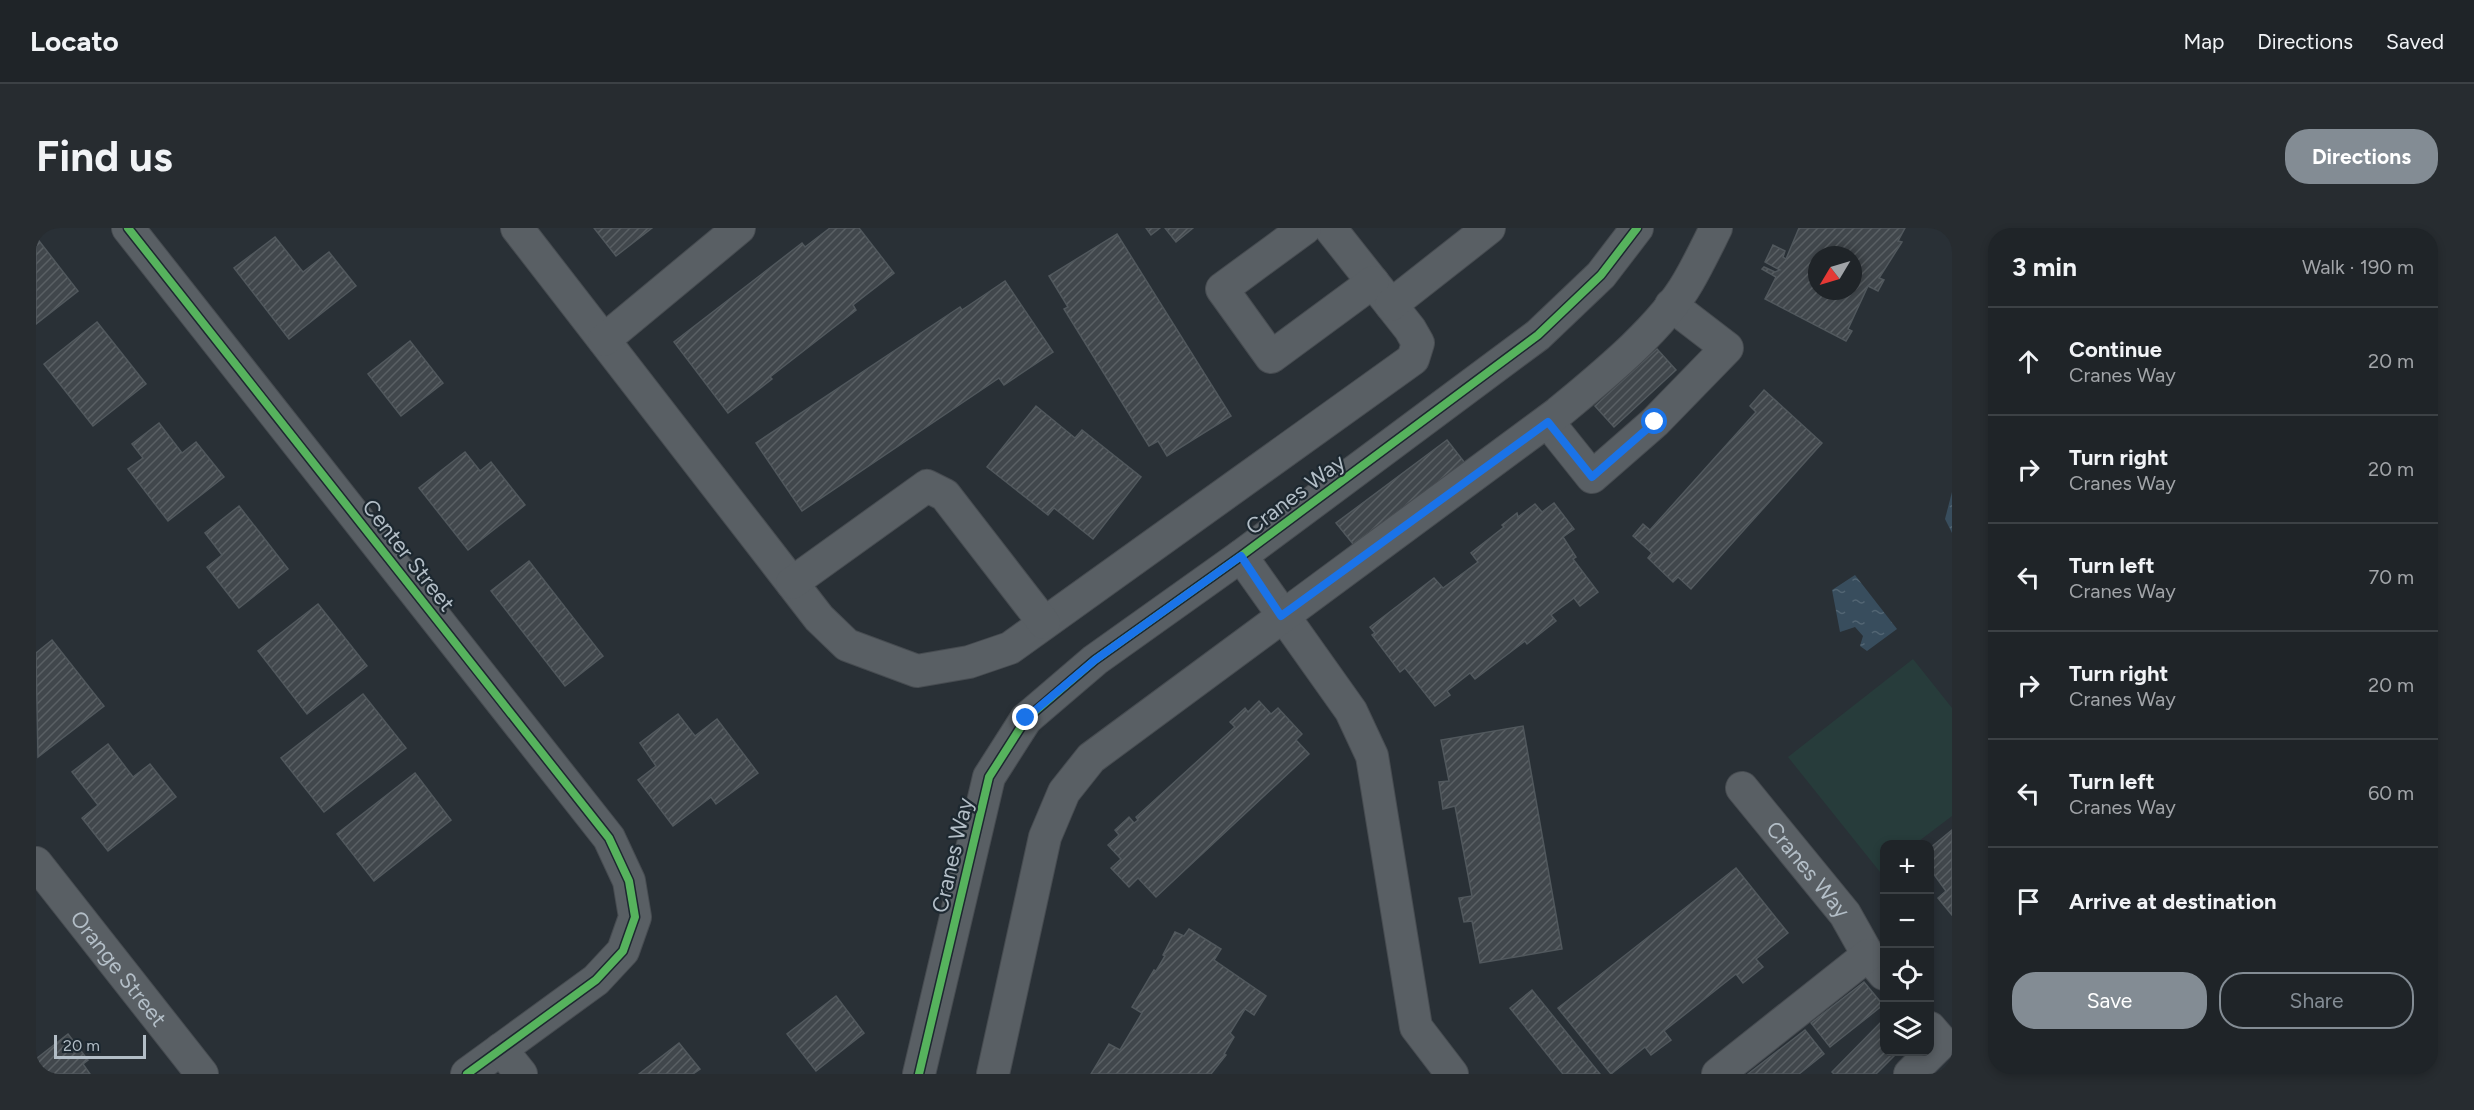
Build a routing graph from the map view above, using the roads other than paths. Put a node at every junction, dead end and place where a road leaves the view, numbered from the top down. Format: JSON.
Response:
{"nodes":[{"id":1,"x":128,"y":228,"type":"edge"},
{"id":2,"x":517,"y":228,"type":"edge"},
{"id":3,"x":739,"y":228,"type":"edge"},
{"id":4,"x":1305,"y":228,"type":"edge"},
{"id":5,"x":1330,"y":228,"type":"edge"},
{"id":6,"x":1490,"y":228,"type":"edge"},
{"id":7,"x":1637,"y":228,"type":"edge"},
{"id":8,"x":1716,"y":228,"type":"edge"},
{"id":9,"x":1382,"y":294,"type":"junction"},
{"id":10,"x":1671,"y":305,"type":"junction"},
{"id":11,"x":604,"y":340,"type":"junction"},
{"id":12,"x":1548,"y":422,"type":"junction"},
{"id":13,"x":1241,"y":556,"type":"junction"},
{"id":14,"x":792,"y":583,"type":"junction"},
{"id":15,"x":1281,"y":616,"type":"junction"},
{"id":16,"x":1044,"y":623,"type":"junction"},
{"id":17,"x":1742,"y":788,"type":"dead end"},
{"id":18,"x":36,"y":863,"type":"edge"},
{"id":19,"x":1876,"y":964,"type":"edge"},
{"id":20,"x":1934,"y":1033,"type":"edge"},
{"id":21,"x":501,"y":1049,"type":"junction"},
{"id":22,"x":1934,"y":1050,"type":"edge"},
{"id":23,"x":1928,"y":1056,"type":"edge"},
{"id":24,"x":202,"y":1074,"type":"edge"},
{"id":25,"x":467,"y":1074,"type":"edge"},
{"id":26,"x":520,"y":1074,"type":"edge"},
{"id":27,"x":919,"y":1074,"type":"edge"},
{"id":28,"x":993,"y":1074,"type":"edge"},
{"id":29,"x":1452,"y":1074,"type":"edge"},
{"id":30,"x":1718,"y":1074,"type":"edge"},
{"id":31,"x":1910,"y":1074,"type":"edge"}],
"edges":[{"from":1,"to":21,"type":"street","name":"Center Street"},
{"from":2,"to":11,"type":"street"},
{"from":3,"to":11,"type":"street"},
{"from":4,"to":9,"type":"street"},
{"from":5,"to":9,"type":"street"},
{"from":6,"to":9,"type":"street"},
{"from":7,"to":13,"type":"street","name":"Cranes Way"},
{"from":8,"to":10,"type":"street"},
{"from":9,"to":16,"type":"street"},
{"from":10,"to":12,"type":"street"},
{"from":10,"to":12,"type":"street"},
{"from":11,"to":14,"type":"street"},
{"from":12,"to":15,"type":"street"},
{"from":13,"to":15,"type":"street","name":"Cranes Way"},
{"from":13,"to":27,"type":"street","name":"Cranes Way"},
{"from":14,"to":16,"type":"street"},
{"from":14,"to":16,"type":"street"},
{"from":15,"to":28,"type":"street"},
{"from":15,"to":29,"type":"street","name":"Cranes Way"},
{"from":17,"to":19,"type":"street","name":"Cranes Way"},
{"from":18,"to":24,"type":"street","name":"Orange Street"},
{"from":19,"to":30,"type":"street","name":"Cranes Way"},
{"from":20,"to":22,"type":"street"},
{"from":21,"to":25,"type":"street"},
{"from":21,"to":26,"type":"street"},
{"from":23,"to":31,"type":"street"}]}
